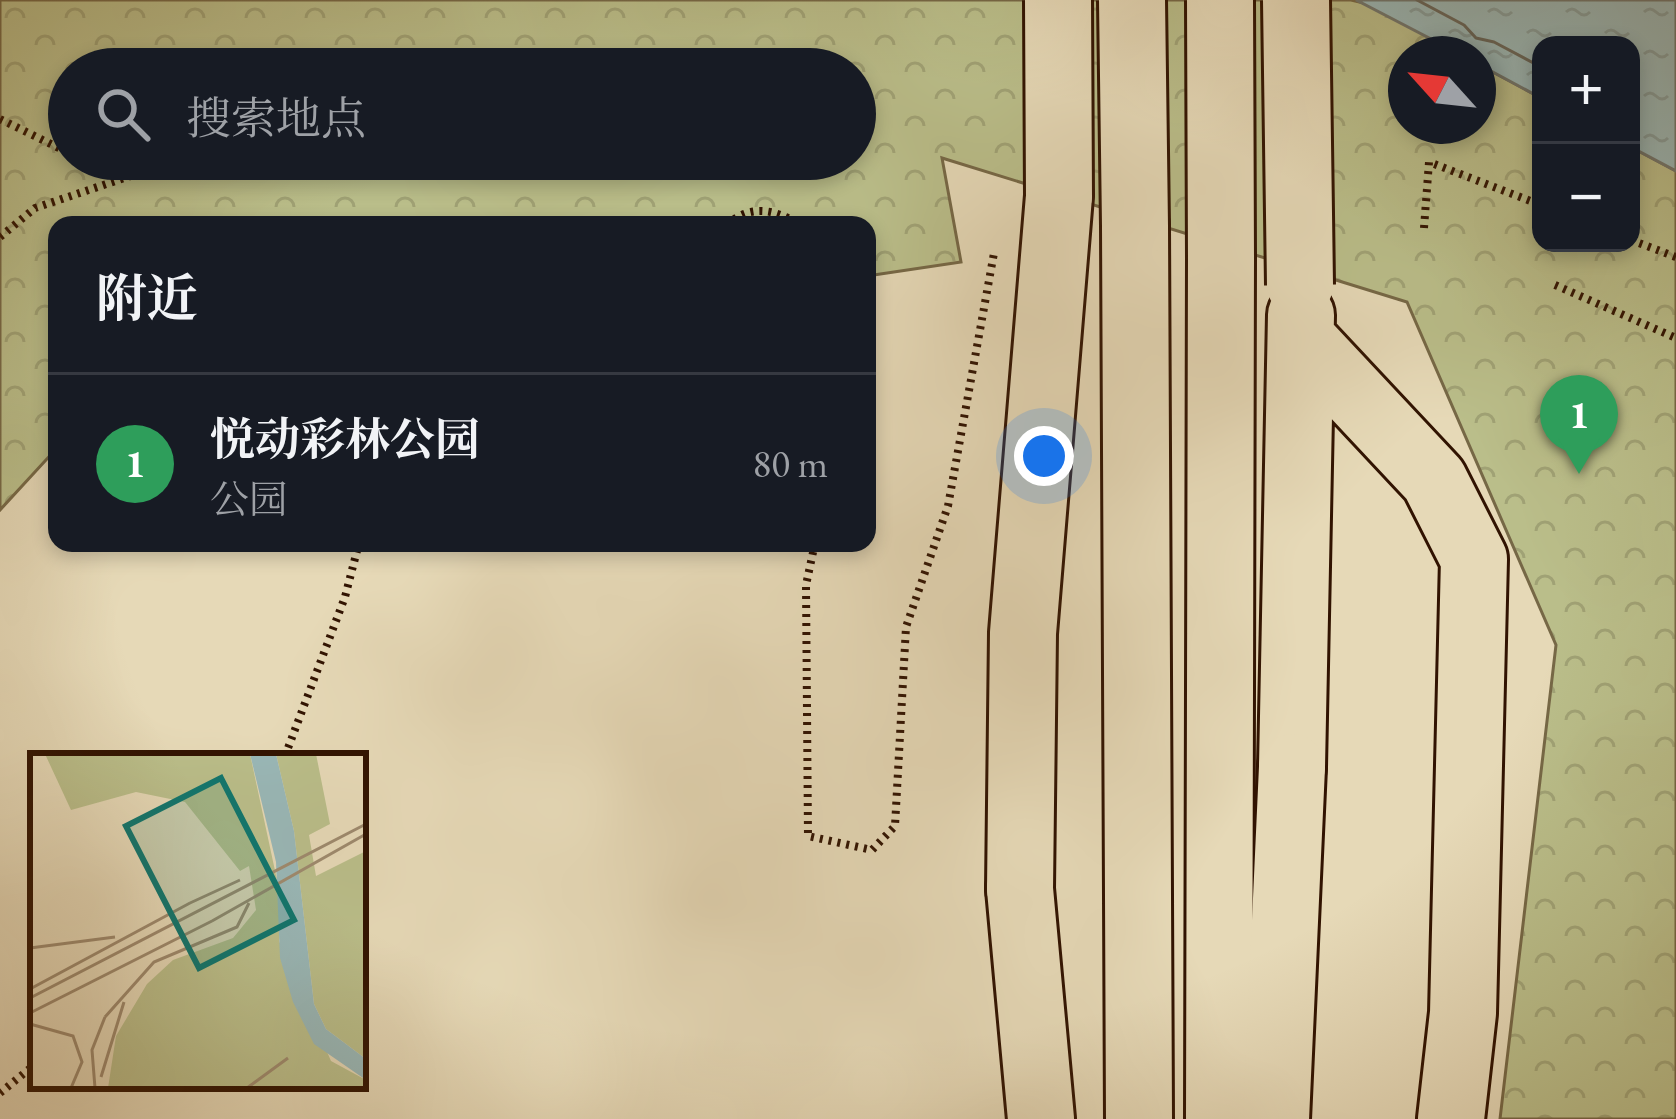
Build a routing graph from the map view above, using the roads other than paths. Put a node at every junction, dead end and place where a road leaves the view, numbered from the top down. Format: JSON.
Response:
{"nodes":[{"id":1,"x":1058,"y":0,"type":"edge"},
{"id":2,"x":1132,"y":0,"type":"edge"},
{"id":3,"x":1220,"y":0,"type":"edge"},
{"id":4,"x":1296,"y":0,"type":"edge"},
{"id":5,"x":1301,"y":312,"type":"junction"},
{"id":6,"x":1041,"y":1119,"type":"edge"},
{"id":7,"x":1139,"y":1119,"type":"edge"},
{"id":8,"x":1219,"y":1119,"type":"edge"},
{"id":9,"x":1276,"y":1119,"type":"edge"},
{"id":10,"x":1450,"y":1119,"type":"edge"}],
"edges":[{"from":1,"to":6,"type":"main road","bridge":true},
{"from":2,"to":7,"type":"main road","bridge":true},
{"from":3,"to":8,"type":"main road","bridge":true},
{"from":4,"to":5,"type":"main road","bridge":true},
{"from":5,"to":9,"type":"main road"},
{"from":5,"to":10,"type":"main road"}]}
